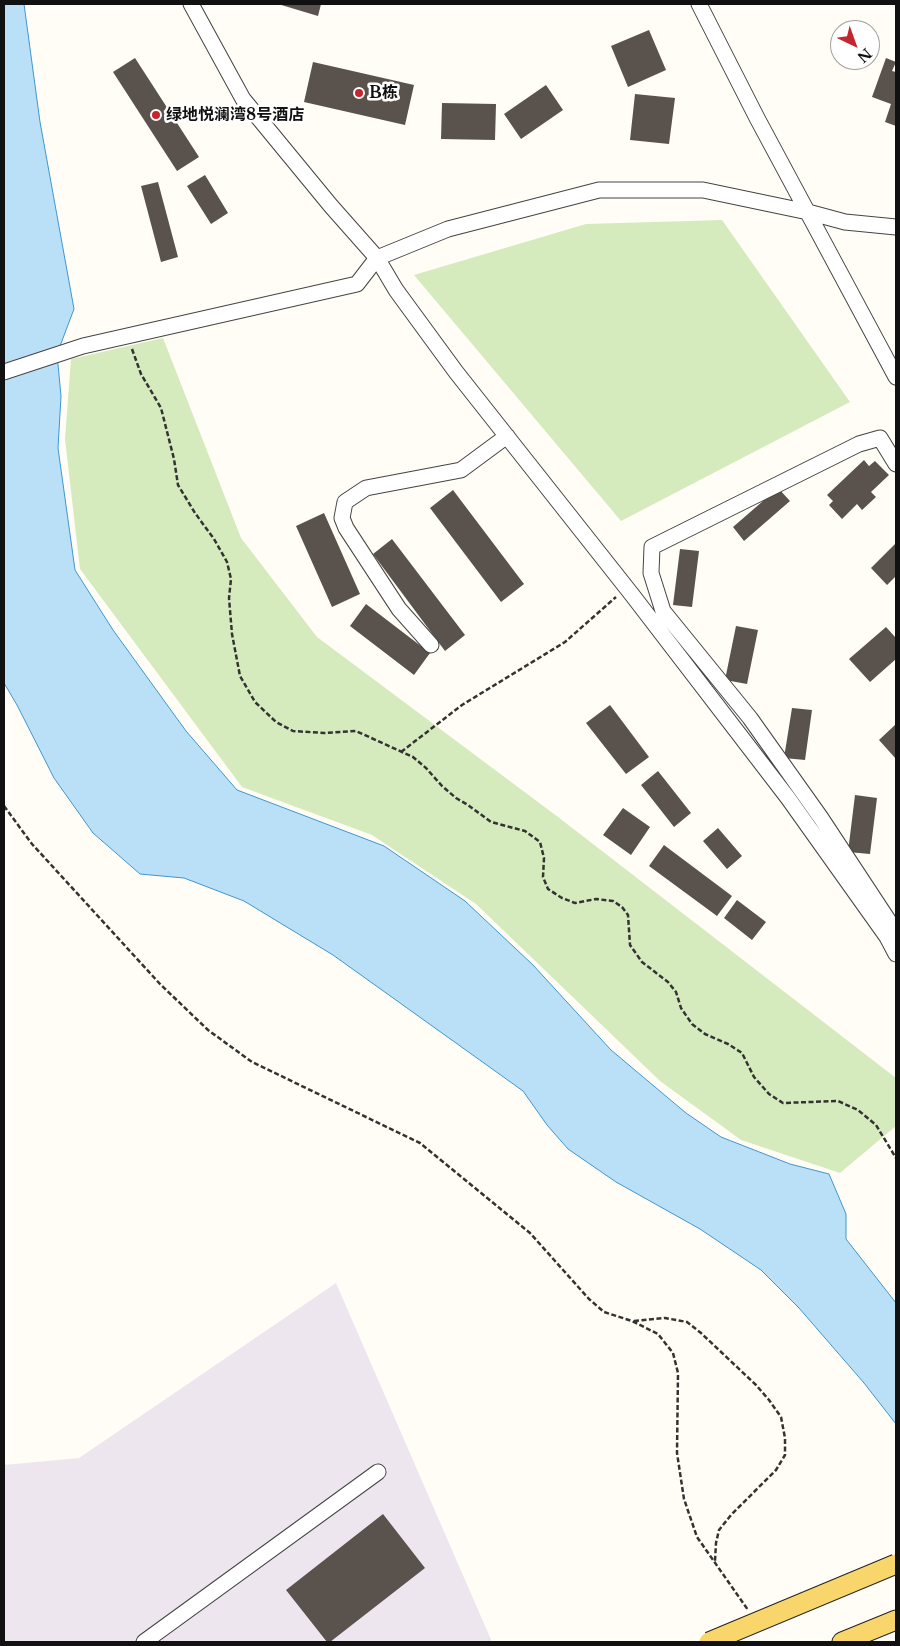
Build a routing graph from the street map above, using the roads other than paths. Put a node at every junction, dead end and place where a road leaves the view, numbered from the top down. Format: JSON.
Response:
{"nodes":[{"id":1,"x":191,"y":4,"type":"edge"},
{"id":2,"x":699,"y":4,"type":"edge"},
{"id":3,"x":808,"y":212,"type":"junction"},
{"id":4,"x":896,"y":227,"type":"edge"},
{"id":5,"x":377,"y":258,"type":"junction"},
{"id":6,"x":4,"y":372,"type":"edge"},
{"id":7,"x":896,"y":377,"type":"edge"},
{"id":8,"x":507,"y":436,"type":"junction"},
{"id":9,"x":896,"y":464,"type":"edge"},
{"id":10,"x":431,"y":645,"type":"dead end"},
{"id":11,"x":896,"y":932,"type":"edge"},
{"id":12,"x":896,"y":954,"type":"edge"},
{"id":13,"x":378,"y":1472,"type":"dead end"},
{"id":14,"x":896,"y":1564,"type":"edge"},
{"id":15,"x":896,"y":1620,"type":"edge"},
{"id":16,"x":144,"y":1642,"type":"edge"},
{"id":17,"x":709,"y":1642,"type":"edge"},
{"id":18,"x":842,"y":1642,"type":"edge"}],
"edges":[{"from":1,"to":5,"type":"street"},
{"from":2,"to":3,"type":"street"},
{"from":3,"to":4,"type":"street"},
{"from":3,"to":5,"type":"street"},
{"from":3,"to":7,"type":"street"},
{"from":5,"to":6,"type":"street"},
{"from":5,"to":8,"type":"street"},
{"from":8,"to":10,"type":"street"},
{"from":8,"to":12,"type":"street"},
{"from":9,"to":11,"type":"street"},
{"from":13,"to":16,"type":"street"},
{"from":14,"to":17,"type":"main road","bridge":true},
{"from":15,"to":18,"type":"main road"}]}
